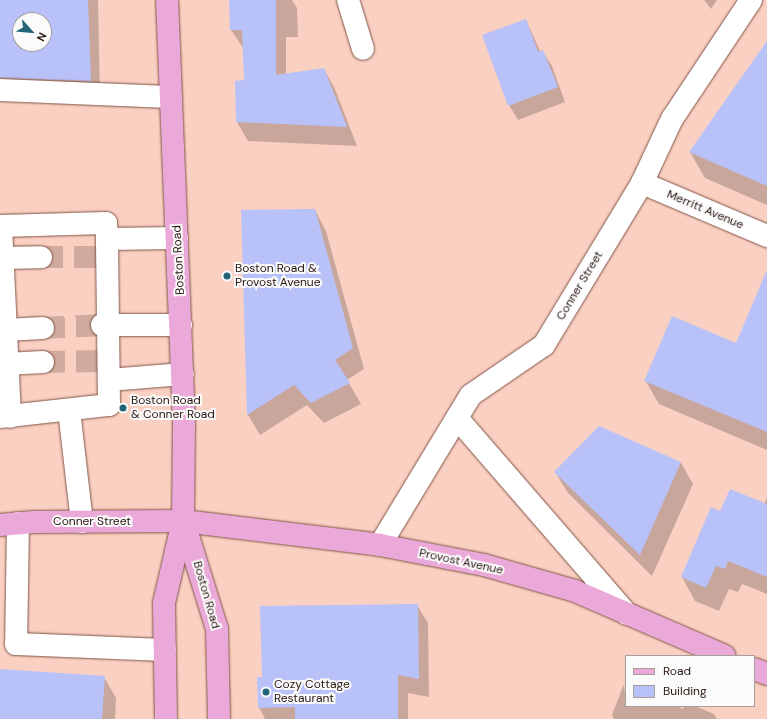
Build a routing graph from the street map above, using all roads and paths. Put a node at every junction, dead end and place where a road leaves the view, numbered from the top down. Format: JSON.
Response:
{"nodes":[{"id":1,"x":167,"y":0,"type":"edge"},
{"id":2,"x":348,"y":0,"type":"edge"},
{"id":3,"x":751,"y":0,"type":"edge"},
{"id":4,"x":363,"y":49,"type":"dead end"},
{"id":5,"x":0,"y":90,"type":"edge"},
{"id":6,"x":170,"y":97,"type":"junction"},
{"id":7,"x":642,"y":183,"type":"junction"},
{"id":8,"x":0,"y":226,"type":"edge"},
{"id":9,"x":767,"y":236,"type":"edge"},
{"id":10,"x":177,"y":238,"type":"junction"},
{"id":11,"x":105,"y":251,"type":"junction"},
{"id":12,"x":2,"y":258,"type":"junction"},
{"id":13,"x":41,"y":258,"type":"tunnel mouth"},
{"id":14,"x":105,"y":325,"type":"junction"},
{"id":15,"x":181,"y":325,"type":"junction"},
{"id":16,"x":43,"y":328,"type":"tunnel mouth"},
{"id":17,"x":5,"y":330,"type":"junction"},
{"id":18,"x":43,"y":362,"type":"tunnel mouth"},
{"id":19,"x":6,"y":364,"type":"junction"},
{"id":20,"x":107,"y":367,"type":"junction"},
{"id":21,"x":183,"y":374,"type":"junction"},
{"id":22,"x":69,"y":410,"type":"junction"},
{"id":23,"x":5,"y":417,"type":"edge"},
{"id":24,"x":457,"y":418,"type":"junction"},
{"id":25,"x":82,"y":522,"type":"junction"},
{"id":26,"x":183,"y":522,"type":"junction"},
{"id":27,"x":9,"y":524,"type":"edge"},
{"id":28,"x":380,"y":545,"type":"junction"},
{"id":29,"x":627,"y":614,"type":"junction"},
{"id":30,"x":165,"y":650,"type":"junction"},
{"id":31,"x":723,"y":655,"type":"edge"},
{"id":32,"x":755,"y":669,"type":"edge"},
{"id":33,"x":767,"y":674,"type":"edge"},
{"id":34,"x":166,"y":719,"type":"edge"},
{"id":35,"x":219,"y":719,"type":"edge"}],
"edges":[{"from":1,"to":6,"type":"main road","name":"Boston Road"},
{"from":2,"to":4,"type":"street"},
{"from":3,"to":7,"type":"street","name":"Conner Street"},
{"from":5,"to":6,"type":"street"},
{"from":6,"to":10,"type":"main road","name":"Boston Road"},
{"from":7,"to":9,"type":"street","name":"Merritt Avenue"},
{"from":7,"to":24,"type":"street","name":"Conner Street"},
{"from":8,"to":11,"type":"street"},
{"from":8,"to":12,"type":"street"},
{"from":10,"to":11,"type":"street"},
{"from":10,"to":15,"type":"main road","name":"Boston Road"},
{"from":11,"to":14,"type":"street"},
{"from":12,"to":13,"type":"street"},
{"from":12,"to":17,"type":"street"},
{"from":14,"to":15,"type":"street"},
{"from":14,"to":20,"type":"street"},
{"from":15,"to":21,"type":"main road","name":"Boston Road"},
{"from":16,"to":17,"type":"street"},
{"from":17,"to":19,"type":"street"},
{"from":18,"to":19,"type":"street"},
{"from":19,"to":23,"type":"street"},
{"from":20,"to":21,"type":"street"},
{"from":20,"to":22,"type":"street"},
{"from":21,"to":26,"type":"main road","name":"Boston Road"},
{"from":22,"to":23,"type":"street"},
{"from":22,"to":25,"type":"street"},
{"from":24,"to":28,"type":"street","name":"Conner Street"},
{"from":24,"to":29,"type":"street"},
{"from":25,"to":26,"type":"main road","name":"Conner Street"},
{"from":25,"to":27,"type":"main road","name":"Conner Street"},
{"from":26,"to":28,"type":"main road","name":"Provost Avenue"},
{"from":26,"to":30,"type":"main road","name":"Boston Road"},
{"from":26,"to":35,"type":"main road","name":"Boston Road"},
{"from":27,"to":30,"type":"street"},
{"from":28,"to":29,"type":"main road","name":"Provost Avenue"},
{"from":29,"to":31,"type":"main road","name":"Provost Avenue"},
{"from":30,"to":34,"type":"main road","name":"Boston Road"},
{"from":32,"to":33,"type":"main road"}]}
